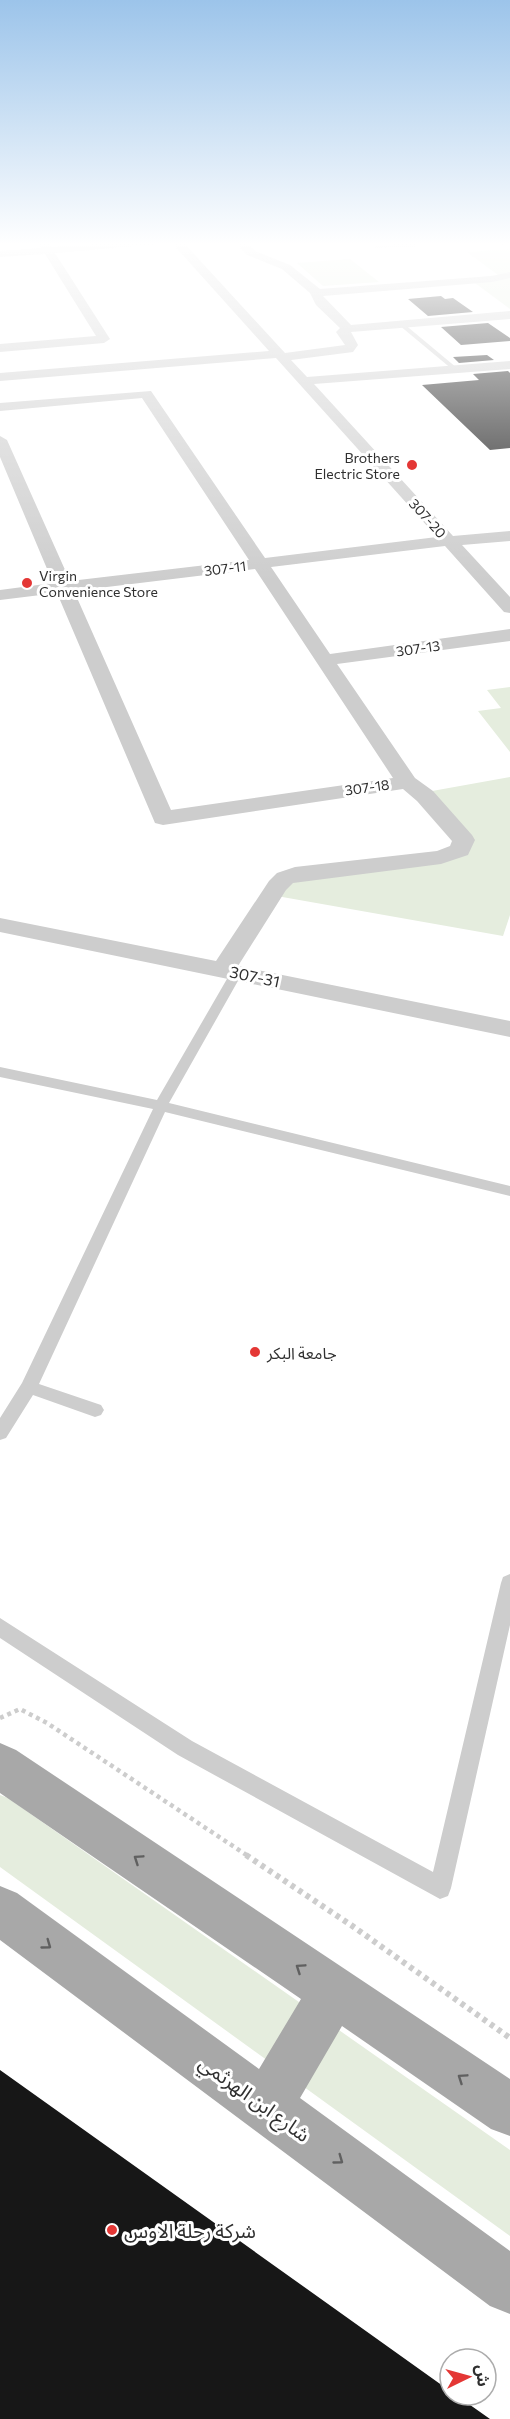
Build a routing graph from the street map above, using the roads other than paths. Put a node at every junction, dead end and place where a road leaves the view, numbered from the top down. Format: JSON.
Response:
{"nodes":[{"id":1,"x":292,"y":355,"type":"edge"},
{"id":2,"x":438,"y":355,"type":"edge"},
{"id":3,"x":281,"y":356,"type":"junction"},
{"id":4,"x":510,"y":365,"type":"edge"},
{"id":5,"x":455,"y":369,"type":"junction"},
{"id":6,"x":0,"y":377,"type":"edge"},
{"id":7,"x":304,"y":381,"type":"junction"},
{"id":8,"x":0,"y":407,"type":"edge"},
{"id":9,"x":0,"y":440,"type":"edge"},
{"id":10,"x":510,"y":536,"type":"edge"},
{"id":11,"x":449,"y":541,"type":"junction"},
{"id":12,"x":260,"y":564,"type":"junction"},
{"id":13,"x":63,"y":587,"type":"junction"},
{"id":14,"x":0,"y":595,"type":"edge"},
{"id":15,"x":510,"y":608,"type":"edge"},
{"id":16,"x":510,"y":635,"type":"edge"},
{"id":17,"x":325,"y":660,"type":"junction"},
{"id":18,"x":407,"y":782,"type":"junction"},
{"id":19,"x":0,"y":925,"type":"edge"},
{"id":20,"x":230,"y":971,"type":"junction"},
{"id":21,"x":510,"y":1029,"type":"edge"},
{"id":22,"x":0,"y":1072,"type":"edge"},
{"id":23,"x":161,"y":1106,"type":"junction"},
{"id":24,"x":510,"y":1191,"type":"edge"},
{"id":25,"x":29,"y":1388,"type":"junction"},
{"id":26,"x":95,"y":1410,"type":"dead end"},
{"id":27,"x":0,"y":1432,"type":"edge"},
{"id":28,"x":510,"y":1583,"type":"edge"},
{"id":29,"x":0,"y":1626,"type":"edge"},
{"id":30,"x":0,"y":1766,"type":"edge"},
{"id":31,"x":0,"y":1910,"type":"edge"},
{"id":32,"x":334,"y":1991,"type":"junction"},
{"id":33,"x":266,"y":2106,"type":"junction"},
{"id":34,"x":510,"y":2110,"type":"edge"},
{"id":35,"x":510,"y":2286,"type":"edge"}],
"edges":[{"from":1,"to":3,"type":"street"},
{"from":2,"to":5,"type":"lane"},
{"from":3,"to":6,"type":"street"},
{"from":3,"to":7,"type":"street","name":"307-20"},
{"from":4,"to":5,"type":"street"},
{"from":5,"to":7,"type":"street"},
{"from":7,"to":11,"type":"street","name":"307-20"},
{"from":8,"to":12,"type":"street","name":"307-18"},
{"from":9,"to":13,"type":"street","name":"307-18"},
{"from":10,"to":11,"type":"street","name":"307-11"},
{"from":11,"to":12,"type":"street","name":"307-11"},
{"from":11,"to":15,"type":"street","name":"307-20"},
{"from":12,"to":13,"type":"street","name":"307-11"},
{"from":12,"to":17,"type":"street","name":"307-18"},
{"from":13,"to":14,"type":"street","name":"307-11"},
{"from":13,"to":18,"type":"street","name":"307-18"},
{"from":16,"to":17,"type":"street","name":"307-13"},
{"from":17,"to":18,"type":"street","name":"307-18"},
{"from":18,"to":20,"type":"street"},
{"from":19,"to":20,"type":"street","name":"307-31"},
{"from":20,"to":21,"type":"street","name":"307-31"},
{"from":20,"to":23,"type":"lane"},
{"from":22,"to":23,"type":"lane"},
{"from":23,"to":24,"type":"lane"},
{"from":23,"to":25,"type":"lane"},
{"from":25,"to":26,"type":"lane"},
{"from":25,"to":27,"type":"lane"},
{"from":28,"to":29,"type":"lane"},
{"from":32,"to":30,"type":"main road","one_way":true},
{"from":31,"to":33,"type":"main road","name":"شارع ابن الهرثمي","one_way":true},
{"from":32,"to":33,"type":"main road"},
{"from":34,"to":32,"type":"main road","one_way":true},
{"from":33,"to":35,"type":"main road","name":"شارع ابن الهرثمي","one_way":true}]}
